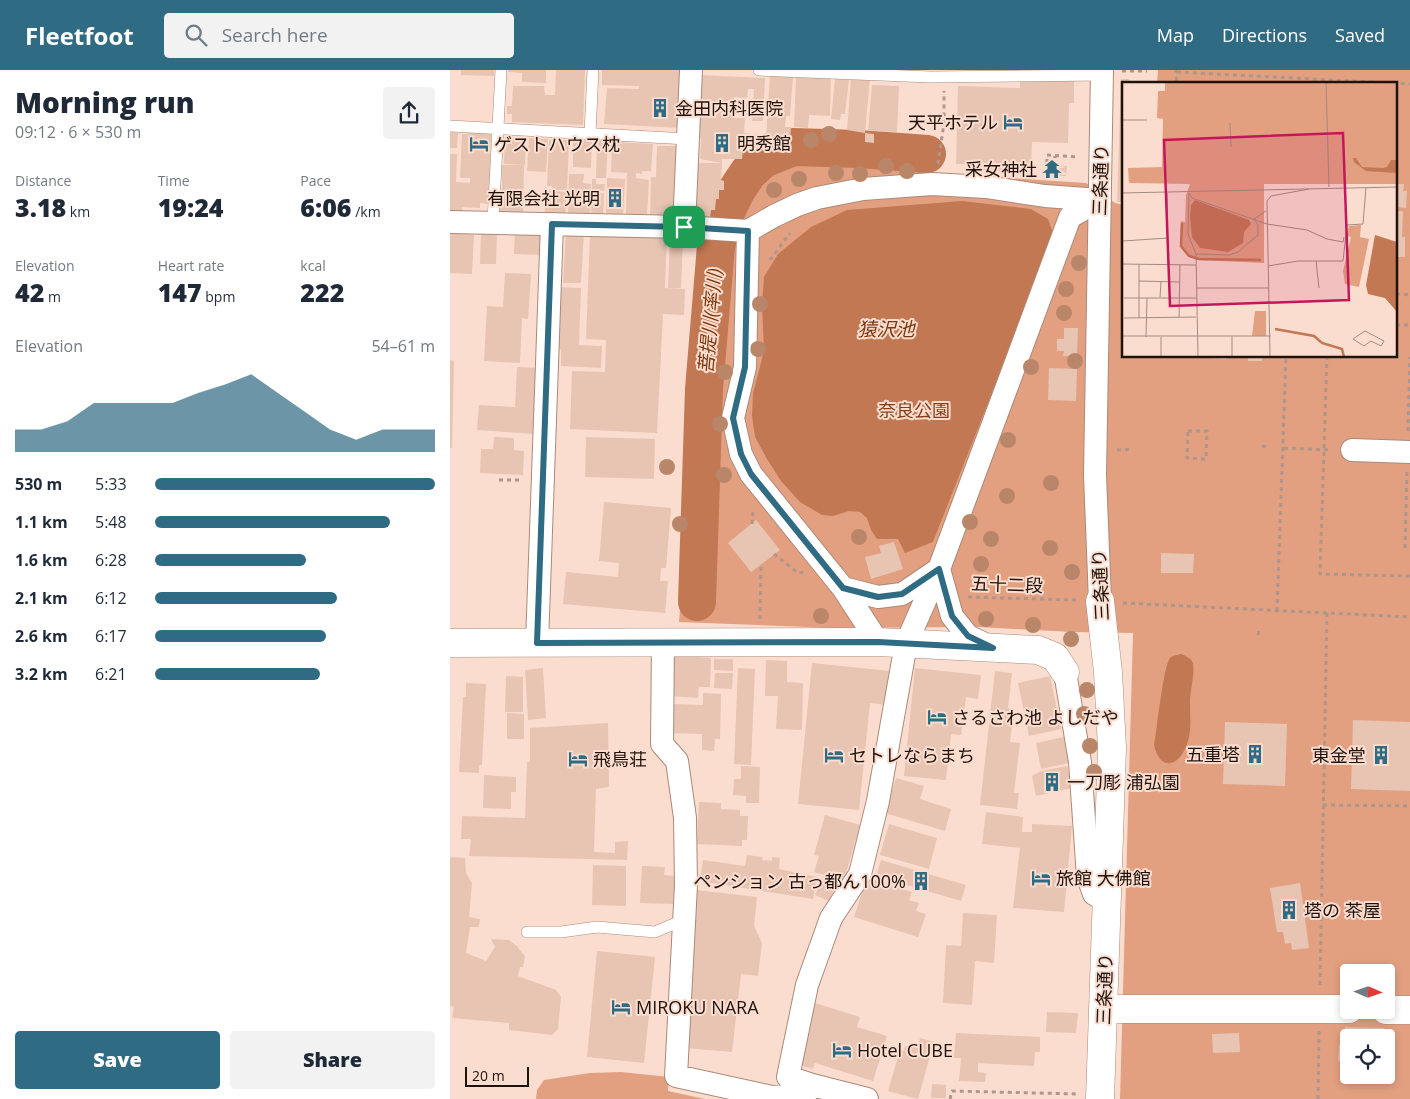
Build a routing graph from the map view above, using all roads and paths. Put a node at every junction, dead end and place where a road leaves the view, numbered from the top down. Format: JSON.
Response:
{"nodes":[{"id":1,"x":501,"y":70,"type":"edge"},
{"id":2,"x":593,"y":70,"type":"edge"},
{"id":3,"x":691,"y":70,"type":"edge"},
{"id":4,"x":759,"y":70,"type":"edge"},
{"id":5,"x":845,"y":71,"type":"edge"},
{"id":6,"x":1147,"y":71,"type":"dead end"},
{"id":7,"x":1176,"y":71,"type":"edge"},
{"id":8,"x":1106,"y":72,"type":"edge"},
{"id":9,"x":943,"y":76,"type":"junction"},
{"id":10,"x":1374,"y":82,"type":"edge"},
{"id":11,"x":450,"y":126,"type":"edge"},
{"id":12,"x":497,"y":128,"type":"junction"},
{"id":13,"x":590,"y":134,"type":"junction"},
{"id":14,"x":688,"y":139,"type":"junction"},
{"id":15,"x":940,"y":154,"type":"dead end"},
{"id":16,"x":1102,"y":158,"type":"junction"},
{"id":17,"x":1047,"y":163,"type":"dead end"},
{"id":18,"x":1100,"y":200,"type":"junction"},
{"id":19,"x":450,"y":222,"type":"edge"},
{"id":20,"x":493,"y":222,"type":"junction"},
{"id":21,"x":552,"y":224,"type":"junction"},
{"id":22,"x":684,"y":227,"type":"junction"},
{"id":23,"x":794,"y":229,"type":"dead end"},
{"id":24,"x":745,"y":231,"type":"junction"},
{"id":25,"x":767,"y":264,"type":"dead end"},
{"id":26,"x":1286,"y":358,"type":"edge"},
{"id":27,"x":1327,"y":358,"type":"edge"},
{"id":28,"x":1206,"y":432,"type":"joint"},
{"id":29,"x":1262,"y":446,"type":"dead end"},
{"id":30,"x":1267,"y":447,"type":"dead end"},
{"id":31,"x":1284,"y":448,"type":"junction"},
{"id":32,"x":1324,"y":449,"type":"junction"},
{"id":33,"x":1112,"y":450,"type":"dead end"},
{"id":34,"x":1133,"y":450,"type":"dead end"},
{"id":35,"x":1343,"y":450,"type":"joint"},
{"id":36,"x":1410,"y":452,"type":"edge"},
{"id":37,"x":499,"y":480,"type":"dead end"},
{"id":38,"x":528,"y":480,"type":"dead end"},
{"id":39,"x":774,"y":554,"type":"dead end"},
{"id":40,"x":760,"y":565,"type":"dead end"},
{"id":41,"x":939,"y":569,"type":"junction"},
{"id":42,"x":812,"y":571,"type":"dead end"},
{"id":43,"x":1410,"y":576,"type":"edge"},
{"id":44,"x":843,"y":588,"type":"junction"},
{"id":45,"x":946,"y":596,"type":"junction"},
{"id":46,"x":1069,"y":600,"type":"dead end"},
{"id":47,"x":1111,"y":602,"type":"junction"},
{"id":48,"x":1278,"y":611,"type":"junction"},
{"id":49,"x":1327,"y":613,"type":"junction"},
{"id":50,"x":1410,"y":617,"type":"edge"},
{"id":51,"x":1259,"y":628,"type":"dead end"},
{"id":52,"x":1258,"y":635,"type":"dead end"},
{"id":53,"x":663,"y":642,"type":"junction"},
{"id":54,"x":878,"y":642,"type":"junction"},
{"id":55,"x":450,"y":643,"type":"edge"},
{"id":56,"x":537,"y":643,"type":"junction"},
{"id":57,"x":760,"y":643,"type":"junction"},
{"id":58,"x":906,"y":644,"type":"junction"},
{"id":59,"x":993,"y":648,"type":"junction"},
{"id":60,"x":1065,"y":672,"type":"joint"},
{"id":61,"x":1323,"y":805,"type":"junction"},
{"id":62,"x":1410,"y":806,"type":"edge"},
{"id":63,"x":1106,"y":901,"type":"junction"},
{"id":64,"x":683,"y":920,"type":"junction"},
{"id":65,"x":527,"y":932,"type":"dead end"},
{"id":66,"x":1103,"y":1009,"type":"junction"},
{"id":67,"x":1319,"y":1009,"type":"junction"},
{"id":68,"x":1340,"y":1009,"type":"edge"},
{"id":69,"x":1395,"y":1010,"type":"edge"},
{"id":70,"x":1410,"y":1010,"type":"edge"},
{"id":71,"x":812,"y":1085,"type":"junction"},
{"id":72,"x":1093,"y":1096,"type":"edge"},
{"id":73,"x":867,"y":1099,"type":"edge"},
{"id":74,"x":950,"y":1099,"type":"edge"},
{"id":75,"x":1318,"y":1099,"type":"edge"}],
"edges":[{"from":1,"to":12,"type":"lane"},
{"from":2,"to":13,"type":"lane"},
{"from":3,"to":14,"type":"street"},
{"from":4,"to":5,"type":"lane"},
{"from":5,"to":9,"type":"lane"},
{"from":6,"to":8,"type":"path"},
{"from":7,"to":10,"type":"path"},
{"from":8,"to":9,"type":"lane"},
{"from":8,"to":16,"type":"street","name":"三条通り"},
{"from":9,"to":15,"type":"path"},
{"from":11,"to":12,"type":"lane"},
{"from":12,"to":13,"type":"lane"},
{"from":12,"to":20,"type":"lane"},
{"from":13,"to":14,"type":"lane"},
{"from":14,"to":22,"type":"street"},
{"from":16,"to":17,"type":"path"},
{"from":16,"to":18,"type":"street","name":"三条通り"},
{"from":18,"to":24,"type":"street"},
{"from":18,"to":41,"type":"street"},
{"from":18,"to":47,"type":"street","name":"三条通り"},
{"from":19,"to":20,"type":"street"},
{"from":20,"to":21,"type":"street"},
{"from":21,"to":22,"type":"street"},
{"from":21,"to":56,"type":"street"},
{"from":22,"to":24,"type":"street"},
{"from":23,"to":25,"type":"path"},
{"from":24,"to":44,"type":"street"},
{"from":26,"to":31,"type":"path"},
{"from":27,"to":32,"type":"path"},
{"from":28,"to":28,"type":"path"},
{"from":29,"to":30,"type":"path"},
{"from":31,"to":32,"type":"path"},
{"from":31,"to":48,"type":"path"},
{"from":32,"to":35,"type":"path"},
{"from":32,"to":43,"type":"path"},
{"from":33,"to":34,"type":"path"},
{"from":35,"to":36,"type":"street"},
{"from":37,"to":38,"type":"path"},
{"from":39,"to":42,"type":"path"},
{"from":40,"to":57,"type":"path"},
{"from":41,"to":44,"type":"street"},
{"from":41,"to":45,"type":"street"},
{"from":41,"to":58,"type":"street"},
{"from":44,"to":54,"type":"street"},
{"from":45,"to":46,"type":"path","name":"五十二段"},
{"from":45,"to":59,"type":"street"},
{"from":47,"to":48,"type":"path"},
{"from":47,"to":63,"type":"street","name":"三条通り"},
{"from":48,"to":49,"type":"path"},
{"from":49,"to":50,"type":"path"},
{"from":49,"to":61,"type":"path"},
{"from":51,"to":52,"type":"path"},
{"from":53,"to":56,"type":"street"},
{"from":53,"to":57,"type":"street"},
{"from":53,"to":64,"type":"street"},
{"from":54,"to":57,"type":"street"},
{"from":54,"to":58,"type":"street"},
{"from":55,"to":56,"type":"street"},
{"from":58,"to":59,"type":"street"},
{"from":58,"to":71,"type":"street"},
{"from":59,"to":60,"type":"street"},
{"from":60,"to":63,"type":"street"},
{"from":61,"to":62,"type":"path"},
{"from":61,"to":67,"type":"path"},
{"from":63,"to":66,"type":"street","name":"三条通り"},
{"from":64,"to":65,"type":"lane"},
{"from":64,"to":71,"type":"street"},
{"from":66,"to":67,"type":"street"},
{"from":66,"to":72,"type":"street","name":"三条通り"},
{"from":67,"to":68,"type":"street"},
{"from":67,"to":75,"type":"path"},
{"from":69,"to":70,"type":"street"},
{"from":71,"to":73,"type":"street"},
{"from":72,"to":74,"type":"path"}]}
